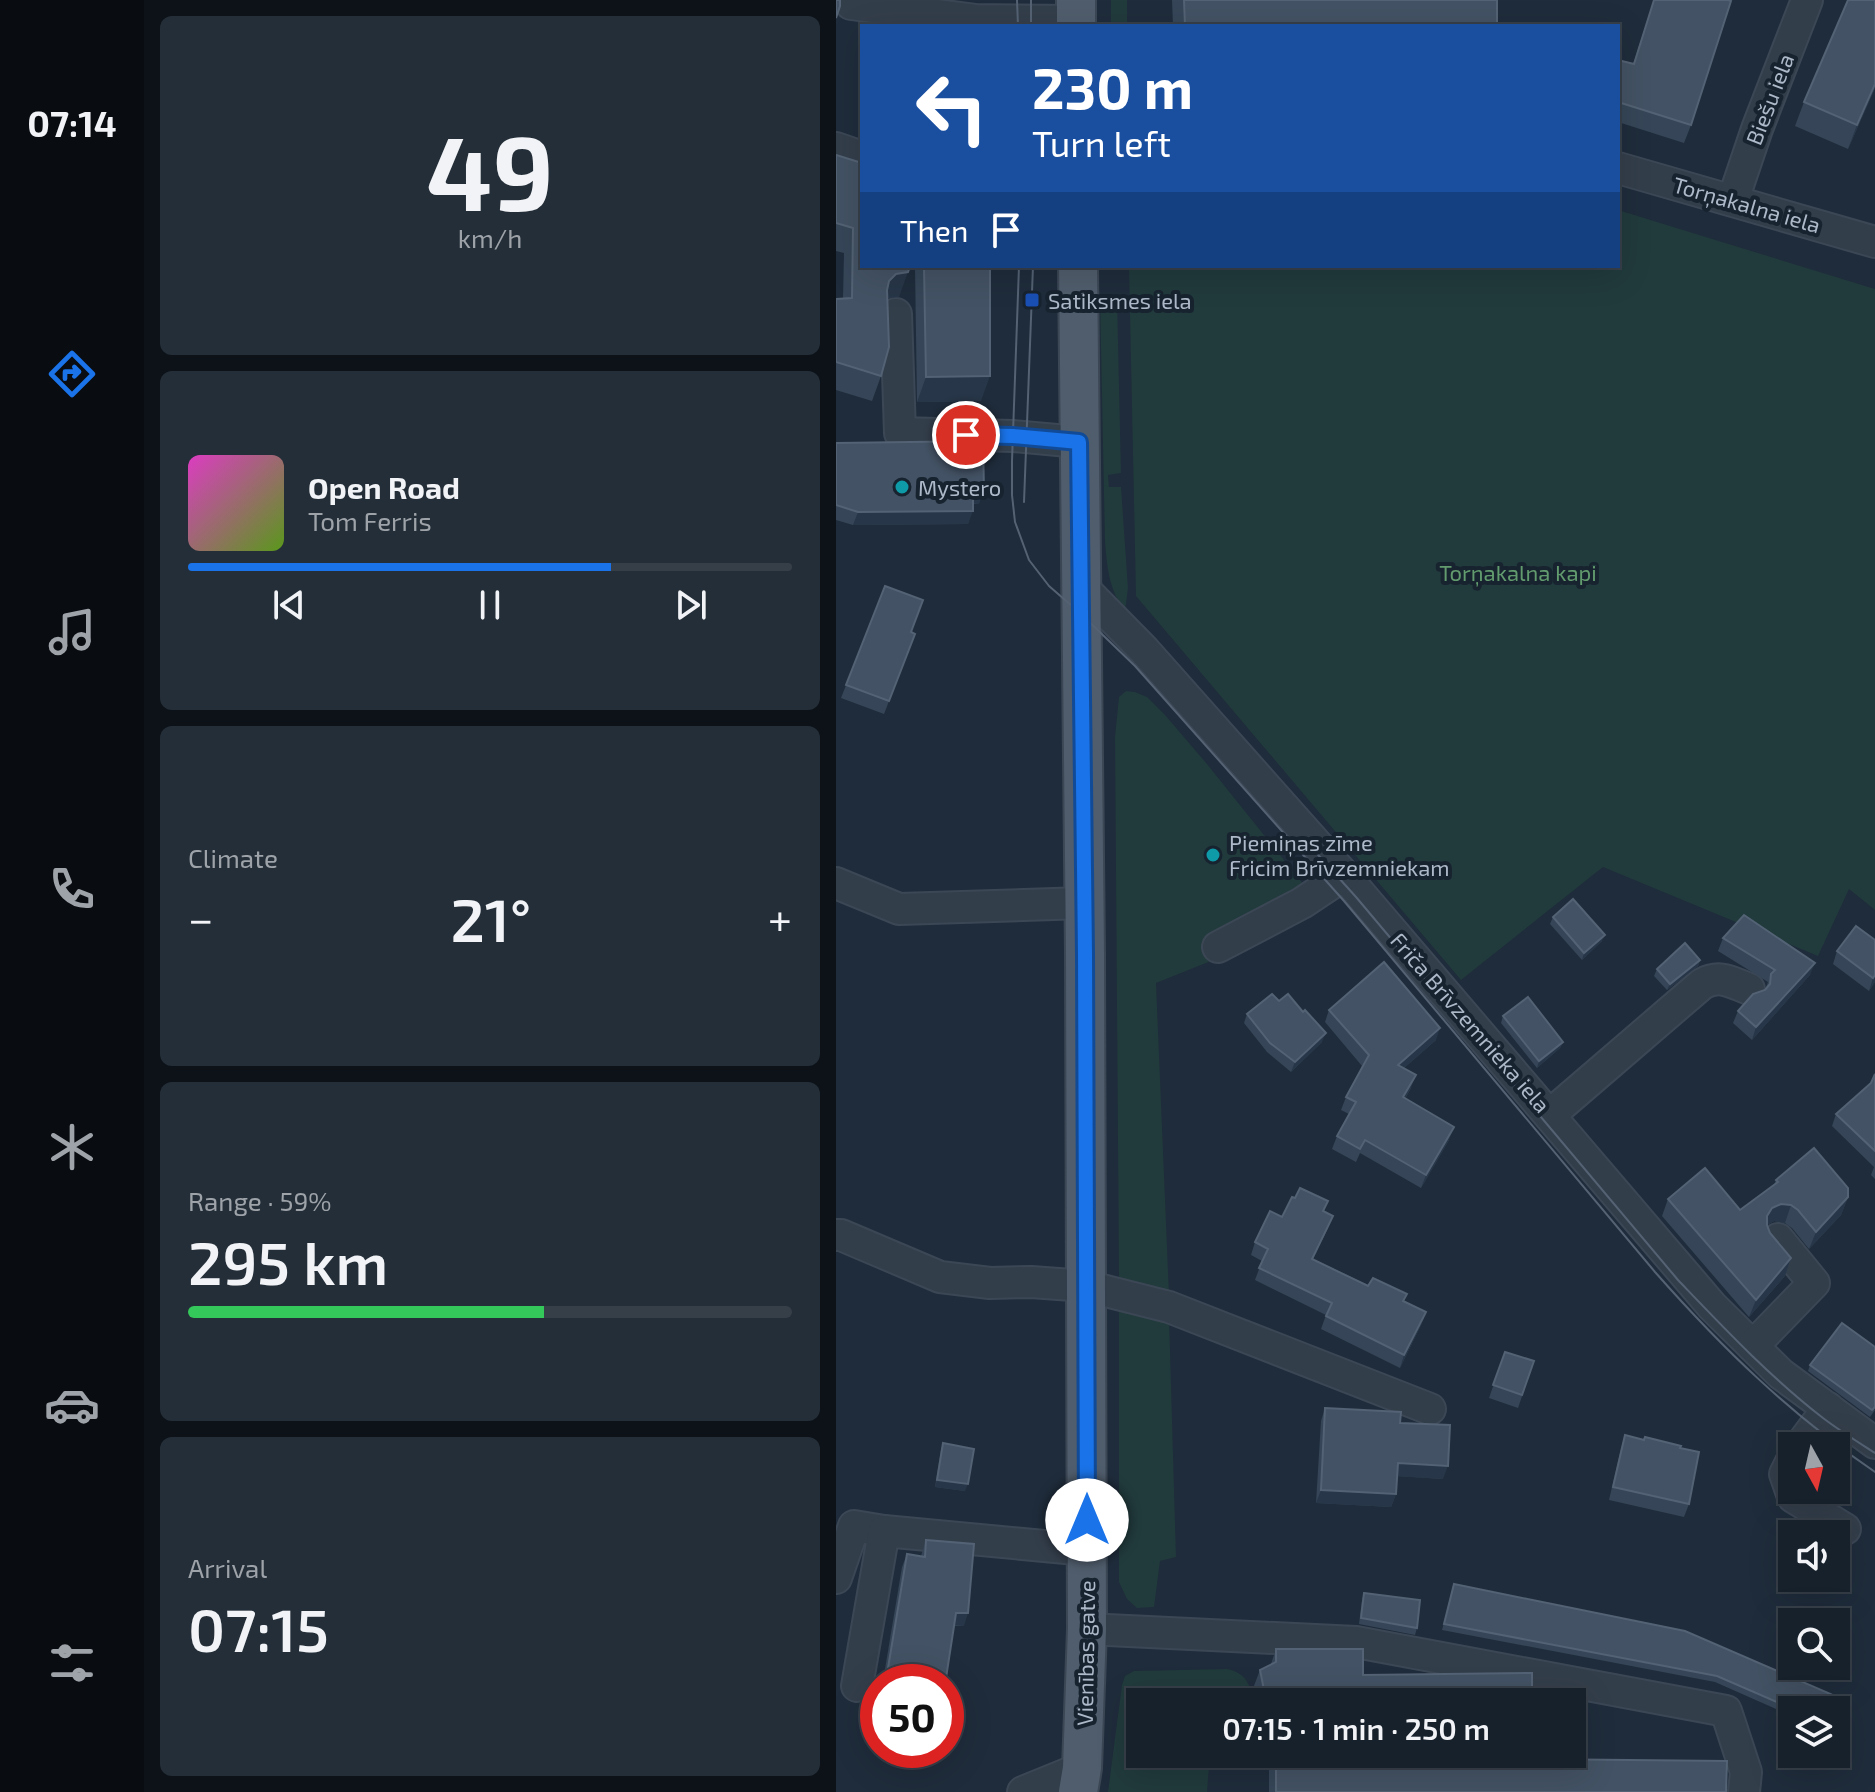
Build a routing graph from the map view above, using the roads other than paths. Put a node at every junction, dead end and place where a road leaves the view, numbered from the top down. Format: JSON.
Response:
{"nodes":[{"id":1,"x":1807,"y":0,"type":"edge"},
{"id":2,"x":851,"y":4,"type":"dead end"},
{"id":3,"x":1076,"y":16,"type":"edge"},
{"id":4,"x":836,"y":148,"type":"edge"},
{"id":5,"x":860,"y":156,"type":"edge"},
{"id":6,"x":1620,"y":169,"type":"edge"},
{"id":7,"x":1733,"y":200,"type":"junction"},
{"id":8,"x":1875,"y":242,"type":"edge"},
{"id":9,"x":1078,"y":268,"type":"edge"},
{"id":10,"x":896,"y":314,"type":"dead end"},
{"id":11,"x":1079,"y":442,"type":"junction"},
{"id":12,"x":1080,"y":585,"type":"junction"},
{"id":13,"x":1344,"y":875,"type":"junction"},
{"id":14,"x":836,"y":883,"type":"edge"},
{"id":15,"x":1084,"y":903,"type":"junction"},
{"id":16,"x":1218,"y":947,"type":"dead end"},
{"id":17,"x":1749,"y":989,"type":"dead end"},
{"id":18,"x":1549,"y":1113,"type":"junction"},
{"id":19,"x":836,"y":1235,"type":"edge"},
{"id":20,"x":1778,"y":1239,"type":"edge"},
{"id":21,"x":1086,"y":1286,"type":"junction"},
{"id":22,"x":1753,"y":1346,"type":"junction"},
{"id":23,"x":1828,"y":1408,"type":"junction"},
{"id":24,"x":1430,"y":1409,"type":"dead end"},
{"id":25,"x":1810,"y":1432,"type":"edge"},
{"id":26,"x":1872,"y":1435,"type":"edge"},
{"id":27,"x":1804,"y":1504,"type":"edge"},
{"id":28,"x":1830,"y":1520,"type":"edge"},
{"id":29,"x":884,"y":1531,"type":"junction"},
{"id":30,"x":1087,"y":1550,"type":"junction"},
{"id":31,"x":836,"y":1578,"type":"edge"},
{"id":32,"x":1087,"y":1629,"type":"junction"},
{"id":33,"x":857,"y":1686,"type":"dead end"},
{"id":34,"x":1080,"y":1780,"type":"edge"},
{"id":35,"x":1023,"y":1792,"type":"edge"},
{"id":36,"x":1744,"y":1792,"type":"edge"}],
"edges":[{"from":1,"to":7,"type":"street","name":"Biešu iela"},
{"from":2,"to":3,"type":"street"},
{"from":4,"to":5,"type":"street"},
{"from":6,"to":7,"type":"street","name":"Torņakalna iela"},
{"from":7,"to":8,"type":"street","name":"Torņakalna iela"},
{"from":9,"to":11,"type":"main road","name":"Vienības gatve"},
{"from":10,"to":11,"type":"street"},
{"from":11,"to":12,"type":"main road","name":"Vienības gatve"},
{"from":12,"to":13,"type":"street","name":"Friča Brīvzemnieka iela"},
{"from":12,"to":15,"type":"main road","name":"Vienības gatve"},
{"from":13,"to":16,"type":"street"},
{"from":13,"to":18,"type":"street","name":"Friča Brīvzemnieka iela"},
{"from":14,"to":15,"type":"street"},
{"from":15,"to":21,"type":"main road","name":"Vienības gatve"},
{"from":17,"to":18,"type":"street"},
{"from":18,"to":22,"type":"street","name":"Friča Brīvzemnieka iela"},
{"from":19,"to":21,"type":"street"},
{"from":20,"to":22,"type":"street"},
{"from":21,"to":24,"type":"street"},
{"from":21,"to":30,"type":"main road","name":"Vienības gatve"},
{"from":22,"to":23,"type":"street","name":"Friča Brīvzemnieka iela"},
{"from":23,"to":25,"type":"street"},
{"from":23,"to":26,"type":"street","name":"Friča Brīvzemnieka iela"},
{"from":27,"to":28,"type":"street"},
{"from":29,"to":30,"type":"street"},
{"from":29,"to":31,"type":"street"},
{"from":29,"to":33,"type":"street"},
{"from":30,"to":32,"type":"main road","name":"Vienības gatve"},
{"from":32,"to":34,"type":"main road","name":"Vienības gatve"},
{"from":32,"to":36,"type":"street"},
{"from":34,"to":35,"type":"street"}]}
